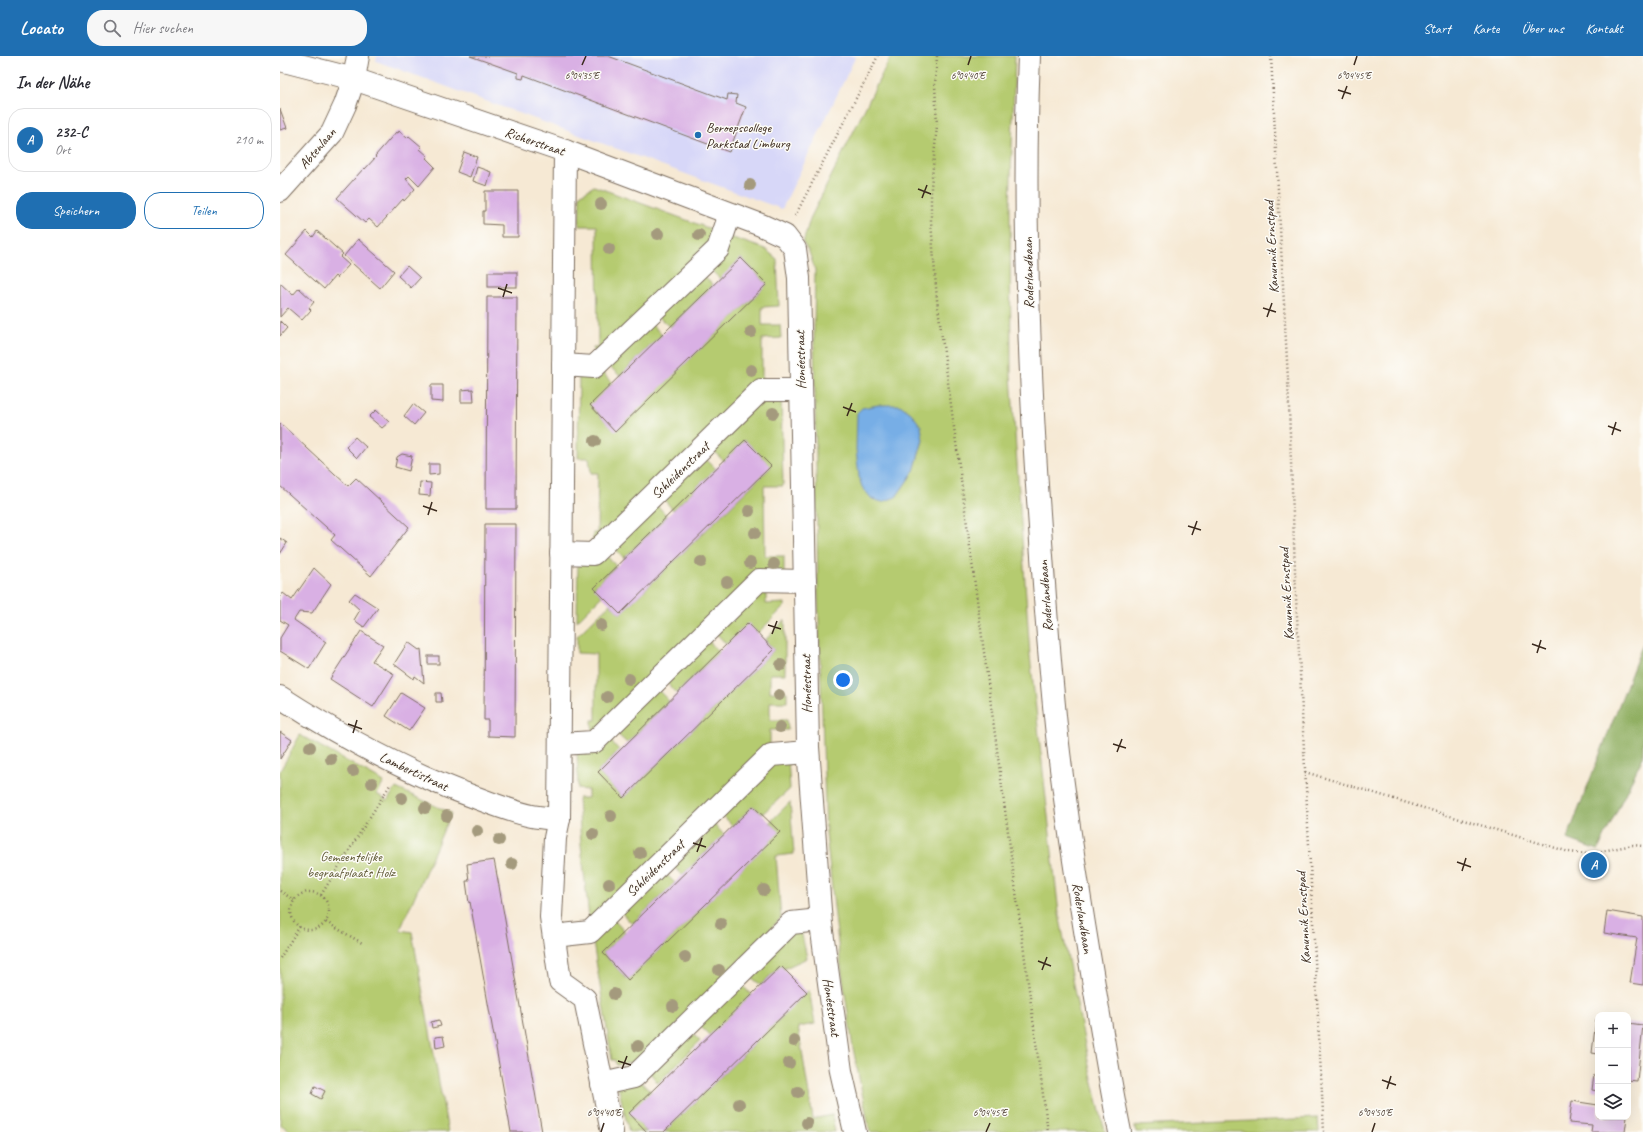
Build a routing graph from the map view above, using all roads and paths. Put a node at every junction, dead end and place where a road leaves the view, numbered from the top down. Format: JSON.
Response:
{"nodes":[{"id":1,"x":358,"y":56,"type":"edge"},
{"id":2,"x":878,"y":56,"type":"edge"},
{"id":3,"x":936,"y":56,"type":"edge"},
{"id":4,"x":1029,"y":56,"type":"edge"},
{"id":5,"x":1271,"y":56,"type":"edge"},
{"id":6,"x":280,"y":60,"type":"edge"},
{"id":7,"x":354,"y":79,"type":"junction"},
{"id":8,"x":565,"y":151,"type":"junction"},
{"id":9,"x":280,"y":191,"type":"edge"},
{"id":10,"x":730,"y":214,"type":"junction"},
{"id":11,"x":785,"y":236,"type":"junction"},
{"id":12,"x":563,"y":365,"type":"junction"},
{"id":13,"x":801,"y":390,"type":"junction"},
{"id":14,"x":561,"y":553,"type":"junction"},
{"id":15,"x":805,"y":581,"type":"junction"},
{"id":16,"x":280,"y":697,"type":"edge"},
{"id":17,"x":560,"y":744,"type":"junction"},
{"id":18,"x":808,"y":752,"type":"junction"},
{"id":19,"x":401,"y":766,"type":"junction"},
{"id":20,"x":1306,"y":772,"type":"junction"},
{"id":21,"x":559,"y":819,"type":"junction"},
{"id":22,"x":1643,"y":846,"type":"edge"},
{"id":23,"x":280,"y":891,"type":"edge"},
{"id":24,"x":321,"y":895,"type":"junction"},
{"id":25,"x":294,"y":900,"type":"junction"},
{"id":26,"x":820,"y":920,"type":"junction"},
{"id":27,"x":326,"y":922,"type":"junction"},
{"id":28,"x":300,"y":926,"type":"junction"},
{"id":29,"x":554,"y":936,"type":"junction"},
{"id":30,"x":362,"y":943,"type":"dead end"},
{"id":31,"x":280,"y":958,"type":"edge"},
{"id":32,"x":602,"y":1084,"type":"junction"},
{"id":33,"x":612,"y":1132,"type":"edge"},
{"id":34,"x":855,"y":1132,"type":"edge"},
{"id":35,"x":1048,"y":1132,"type":"edge"},
{"id":36,"x":1120,"y":1132,"type":"edge"},
{"id":37,"x":1324,"y":1132,"type":"edge"}],
"edges":[{"from":1,"to":7,"type":"street","name":"Abtenlaan"},
{"from":2,"to":11,"type":"path"},
{"from":3,"to":35,"type":"path"},
{"from":4,"to":36,"type":"street","name":"Roderlandbaan"},
{"from":5,"to":20,"type":"path","name":"Kanunnik Ernstpad"},
{"from":6,"to":7,"type":"street","name":"Richerstraat"},
{"from":7,"to":8,"type":"street","name":"Richerstraat"},
{"from":7,"to":9,"type":"street","name":"Abtenlaan"},
{"from":8,"to":10,"type":"street","name":"Richerstraat"},
{"from":8,"to":12,"type":"street"},
{"from":10,"to":11,"type":"street","name":"Richerstraat"},
{"from":10,"to":12,"type":"street"},
{"from":11,"to":13,"type":"street","name":"Honéestraat"},
{"from":12,"to":14,"type":"street"},
{"from":13,"to":14,"type":"street","name":"Schleidenstraat"},
{"from":13,"to":15,"type":"street","name":"Honéestraat"},
{"from":14,"to":17,"type":"street"},
{"from":15,"to":17,"type":"street"},
{"from":15,"to":18,"type":"street","name":"Honéestraat"},
{"from":16,"to":19,"type":"street","name":"Lambertistraat"},
{"from":17,"to":21,"type":"street"},
{"from":18,"to":26,"type":"street","name":"Honéestraat"},
{"from":18,"to":29,"type":"street","name":"Schleidenstraat"},
{"from":19,"to":21,"type":"street","name":"Lambertistraat"},
{"from":19,"to":24,"type":"path"},
{"from":20,"to":22,"type":"path"},
{"from":20,"to":37,"type":"path","name":"Kanunnik Ernstpad"},
{"from":21,"to":29,"type":"street"},
{"from":23,"to":25,"type":"path"},
{"from":24,"to":25,"type":"path"},
{"from":24,"to":27,"type":"path"},
{"from":25,"to":28,"type":"path"},
{"from":26,"to":32,"type":"street"},
{"from":26,"to":34,"type":"street","name":"Honéestraat"},
{"from":27,"to":28,"type":"path"},
{"from":27,"to":30,"type":"path"},
{"from":28,"to":31,"type":"path"},
{"from":29,"to":32,"type":"street"},
{"from":32,"to":33,"type":"street"}]}
